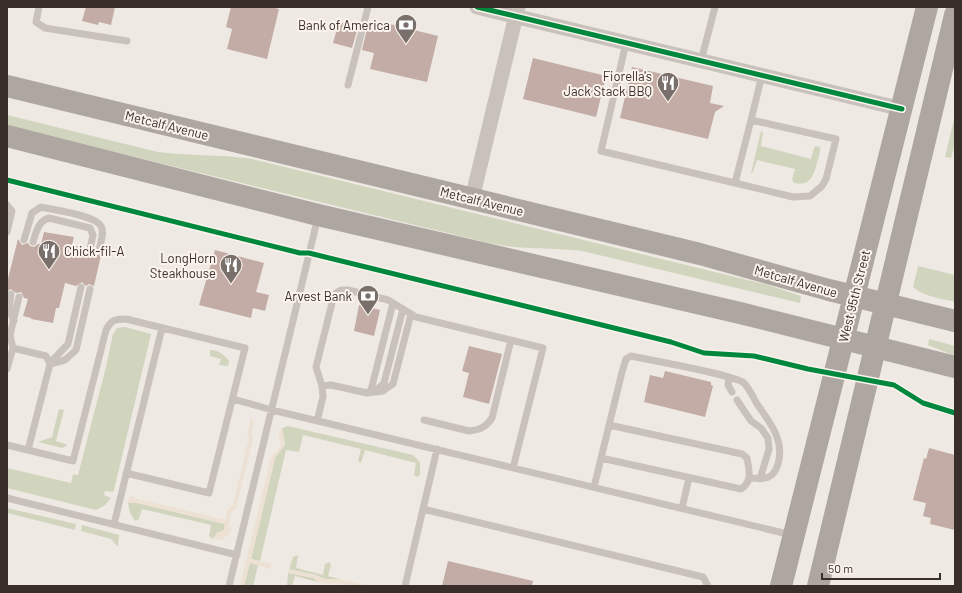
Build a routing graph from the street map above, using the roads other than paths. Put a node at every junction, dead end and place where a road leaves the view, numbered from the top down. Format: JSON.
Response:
{"nodes":[{"id":1,"x":39,"y":7,"type":"edge"},
{"id":2,"x":368,"y":7,"type":"edge"},
{"id":3,"x":477,"y":7,"type":"edge"},
{"id":4,"x":715,"y":7,"type":"edge"},
{"id":5,"x":927,"y":7,"type":"edge"},
{"id":6,"x":517,"y":12,"type":"edge"},
{"id":7,"x":955,"y":15,"type":"edge"},
{"id":8,"x":127,"y":41,"type":"dead end"},
{"id":9,"x":626,"y":43,"type":"junction"},
{"id":10,"x":701,"y":61,"type":"junction"},
{"id":11,"x":762,"y":76,"type":"junction"},
{"id":12,"x":7,"y":86,"type":"edge"},
{"id":13,"x":348,"y":86,"type":"dead end"},
{"id":14,"x":902,"y":110,"type":"junction"},
{"id":15,"x":751,"y":120,"type":"junction"},
{"id":16,"x":7,"y":136,"type":"edge"},
{"id":17,"x":735,"y":183,"type":"junction"},
{"id":18,"x":472,"y":199,"type":"junction"},
{"id":19,"x":7,"y":205,"type":"edge"},
{"id":20,"x":318,"y":215,"type":"junction"},
{"id":21,"x":7,"y":232,"type":"edge"},
{"id":22,"x":24,"y":240,"type":"dead end"},
{"id":23,"x":33,"y":242,"type":"dead end"},
{"id":24,"x":90,"y":249,"type":"dead end"},
{"id":25,"x":99,"y":251,"type":"dead end"},
{"id":26,"x":81,"y":287,"type":"dead end"},
{"id":27,"x":90,"y":289,"type":"dead end"},
{"id":28,"x":11,"y":294,"type":"dead end"},
{"id":29,"x":19,"y":297,"type":"dead end"},
{"id":30,"x":854,"y":297,"type":"junction"},
{"id":31,"x":393,"y":303,"type":"junction"},
{"id":32,"x":886,"y":304,"type":"junction"},
{"id":33,"x":403,"y":309,"type":"junction"},
{"id":34,"x":411,"y":314,"type":"junction"},
{"id":35,"x":14,"y":321,"type":"junction"},
{"id":36,"x":955,"y":321,"type":"edge"},
{"id":37,"x":162,"y":328,"type":"junction"},
{"id":38,"x":844,"y":339,"type":"junction"},
{"id":39,"x":511,"y":340,"type":"junction"},
{"id":40,"x":875,"y":347,"type":"junction"},
{"id":41,"x":13,"y":348,"type":"junction"},
{"id":42,"x":50,"y":364,"type":"junction"},
{"id":43,"x":955,"y":367,"type":"edge"},
{"id":44,"x":7,"y":370,"type":"edge"},
{"id":45,"x":729,"y":377,"type":"junction"},
{"id":46,"x":322,"y":386,"type":"junction"},
{"id":47,"x":371,"y":392,"type":"junction"},
{"id":48,"x":732,"y":392,"type":"dead end"},
{"id":49,"x":233,"y":399,"type":"junction"},
{"id":50,"x":737,"y":400,"type":"dead end"},
{"id":51,"x":272,"y":410,"type":"junction"},
{"id":52,"x":424,"y":420,"type":"dead end"},
{"id":53,"x":317,"y":421,"type":"junction"},
{"id":54,"x":609,"y":425,"type":"junction"},
{"id":55,"x":7,"y":445,"type":"edge"},
{"id":56,"x":437,"y":449,"type":"junction"},
{"id":57,"x":28,"y":450,"type":"junction"},
{"id":58,"x":601,"y":458,"type":"junction"},
{"id":59,"x":513,"y":468,"type":"junction"},
{"id":60,"x":126,"y":473,"type":"junction"},
{"id":61,"x":689,"y":478,"type":"junction"},
{"id":62,"x":750,"y":478,"type":"junction"},
{"id":63,"x":760,"y":479,"type":"junction"},
{"id":64,"x":594,"y":487,"type":"junction"},
{"id":65,"x":7,"y":498,"type":"edge"},
{"id":66,"x":423,"y":508,"type":"junction"},
{"id":67,"x":682,"y":508,"type":"junction"},
{"id":68,"x":114,"y":524,"type":"junction"},
{"id":69,"x":794,"y":535,"type":"junction"},
{"id":70,"x":237,"y":555,"type":"junction"},
{"id":71,"x":229,"y":586,"type":"edge"},
{"id":72,"x":405,"y":586,"type":"edge"},
{"id":73,"x":708,"y":586,"type":"edge"},
{"id":74,"x":781,"y":586,"type":"edge"},
{"id":75,"x":818,"y":586,"type":"edge"}],
"edges":[{"from":1,"to":8,"type":"lane"},
{"from":2,"to":13,"type":"lane"},
{"from":3,"to":6,"type":"street"},
{"from":4,"to":10,"type":"lane"},
{"from":5,"to":14,"type":"main road","name":"West 95th Street"},
{"from":6,"to":9,"type":"street"},
{"from":6,"to":18,"type":"street"},
{"from":7,"to":32,"type":"main road"},
{"from":9,"to":10,"type":"street"},
{"from":9,"to":17,"type":"lane"},
{"from":10,"to":11,"type":"street"},
{"from":11,"to":14,"type":"street"},
{"from":11,"to":15,"type":"lane"},
{"from":12,"to":18,"type":"main road","name":"Metcalf Avenue"},
{"from":14,"to":30,"type":"main road","name":"West 95th Street"},
{"from":15,"to":17,"type":"lane"},
{"from":15,"to":17,"type":"lane"},
{"from":16,"to":20,"type":"main road"},
{"from":18,"to":30,"type":"main road","name":"Metcalf Avenue"},
{"from":19,"to":21,"type":"lane"},
{"from":20,"to":38,"type":"main road"},
{"from":20,"to":51,"type":"lane"},
{"from":22,"to":25,"type":"lane"},
{"from":23,"to":24,"type":"lane"},
{"from":26,"to":42,"type":"lane"},
{"from":27,"to":42,"type":"lane"},
{"from":28,"to":35,"type":"lane"},
{"from":29,"to":35,"type":"lane"},
{"from":30,"to":32,"type":"main road","name":"Metcalf Avenue"},
{"from":30,"to":38,"type":"main road","name":"West 95th Street"},
{"from":31,"to":33,"type":"lane"},
{"from":31,"to":46,"type":"lane"},
{"from":31,"to":47,"type":"lane"},
{"from":32,"to":36,"type":"main road","name":"Metcalf Avenue"},
{"from":32,"to":40,"type":"main road"},
{"from":33,"to":34,"type":"lane"},
{"from":33,"to":47,"type":"lane"},
{"from":34,"to":39,"type":"lane"},
{"from":34,"to":47,"type":"lane"},
{"from":35,"to":41,"type":"lane"},
{"from":37,"to":49,"type":"lane"},
{"from":37,"to":57,"type":"lane"},
{"from":37,"to":60,"type":"lane"},
{"from":38,"to":40,"type":"main road"},
{"from":38,"to":69,"type":"main road","name":"West 95th Street"},
{"from":39,"to":52,"type":"lane"},
{"from":39,"to":59,"type":"lane"},
{"from":40,"to":43,"type":"main road"},
{"from":40,"to":75,"type":"main road"},
{"from":41,"to":42,"type":"lane"},
{"from":41,"to":44,"type":"lane"},
{"from":42,"to":57,"type":"lane"},
{"from":45,"to":48,"type":"lane"},
{"from":45,"to":54,"type":"lane"},
{"from":45,"to":63,"type":"lane"},
{"from":46,"to":47,"type":"lane"},
{"from":46,"to":53,"type":"lane"},
{"from":49,"to":51,"type":"lane"},
{"from":49,"to":60,"type":"lane"},
{"from":50,"to":63,"type":"lane"},
{"from":51,"to":53,"type":"lane"},
{"from":51,"to":70,"type":"lane"},
{"from":53,"to":56,"type":"lane"},
{"from":54,"to":58,"type":"lane"},
{"from":54,"to":62,"type":"lane"},
{"from":55,"to":57,"type":"lane"},
{"from":56,"to":59,"type":"lane"},
{"from":56,"to":66,"type":"lane"},
{"from":58,"to":61,"type":"lane"},
{"from":58,"to":64,"type":"lane"},
{"from":59,"to":64,"type":"lane"},
{"from":60,"to":68,"type":"lane"},
{"from":61,"to":62,"type":"lane"},
{"from":61,"to":67,"type":"lane"},
{"from":62,"to":63,"type":"lane"},
{"from":64,"to":67,"type":"lane"},
{"from":65,"to":68,"type":"lane"},
{"from":66,"to":72,"type":"lane"},
{"from":66,"to":73,"type":"lane"},
{"from":67,"to":69,"type":"lane"},
{"from":68,"to":70,"type":"lane"},
{"from":69,"to":74,"type":"main road","name":"West 95th Street"},
{"from":70,"to":71,"type":"lane"}]}
